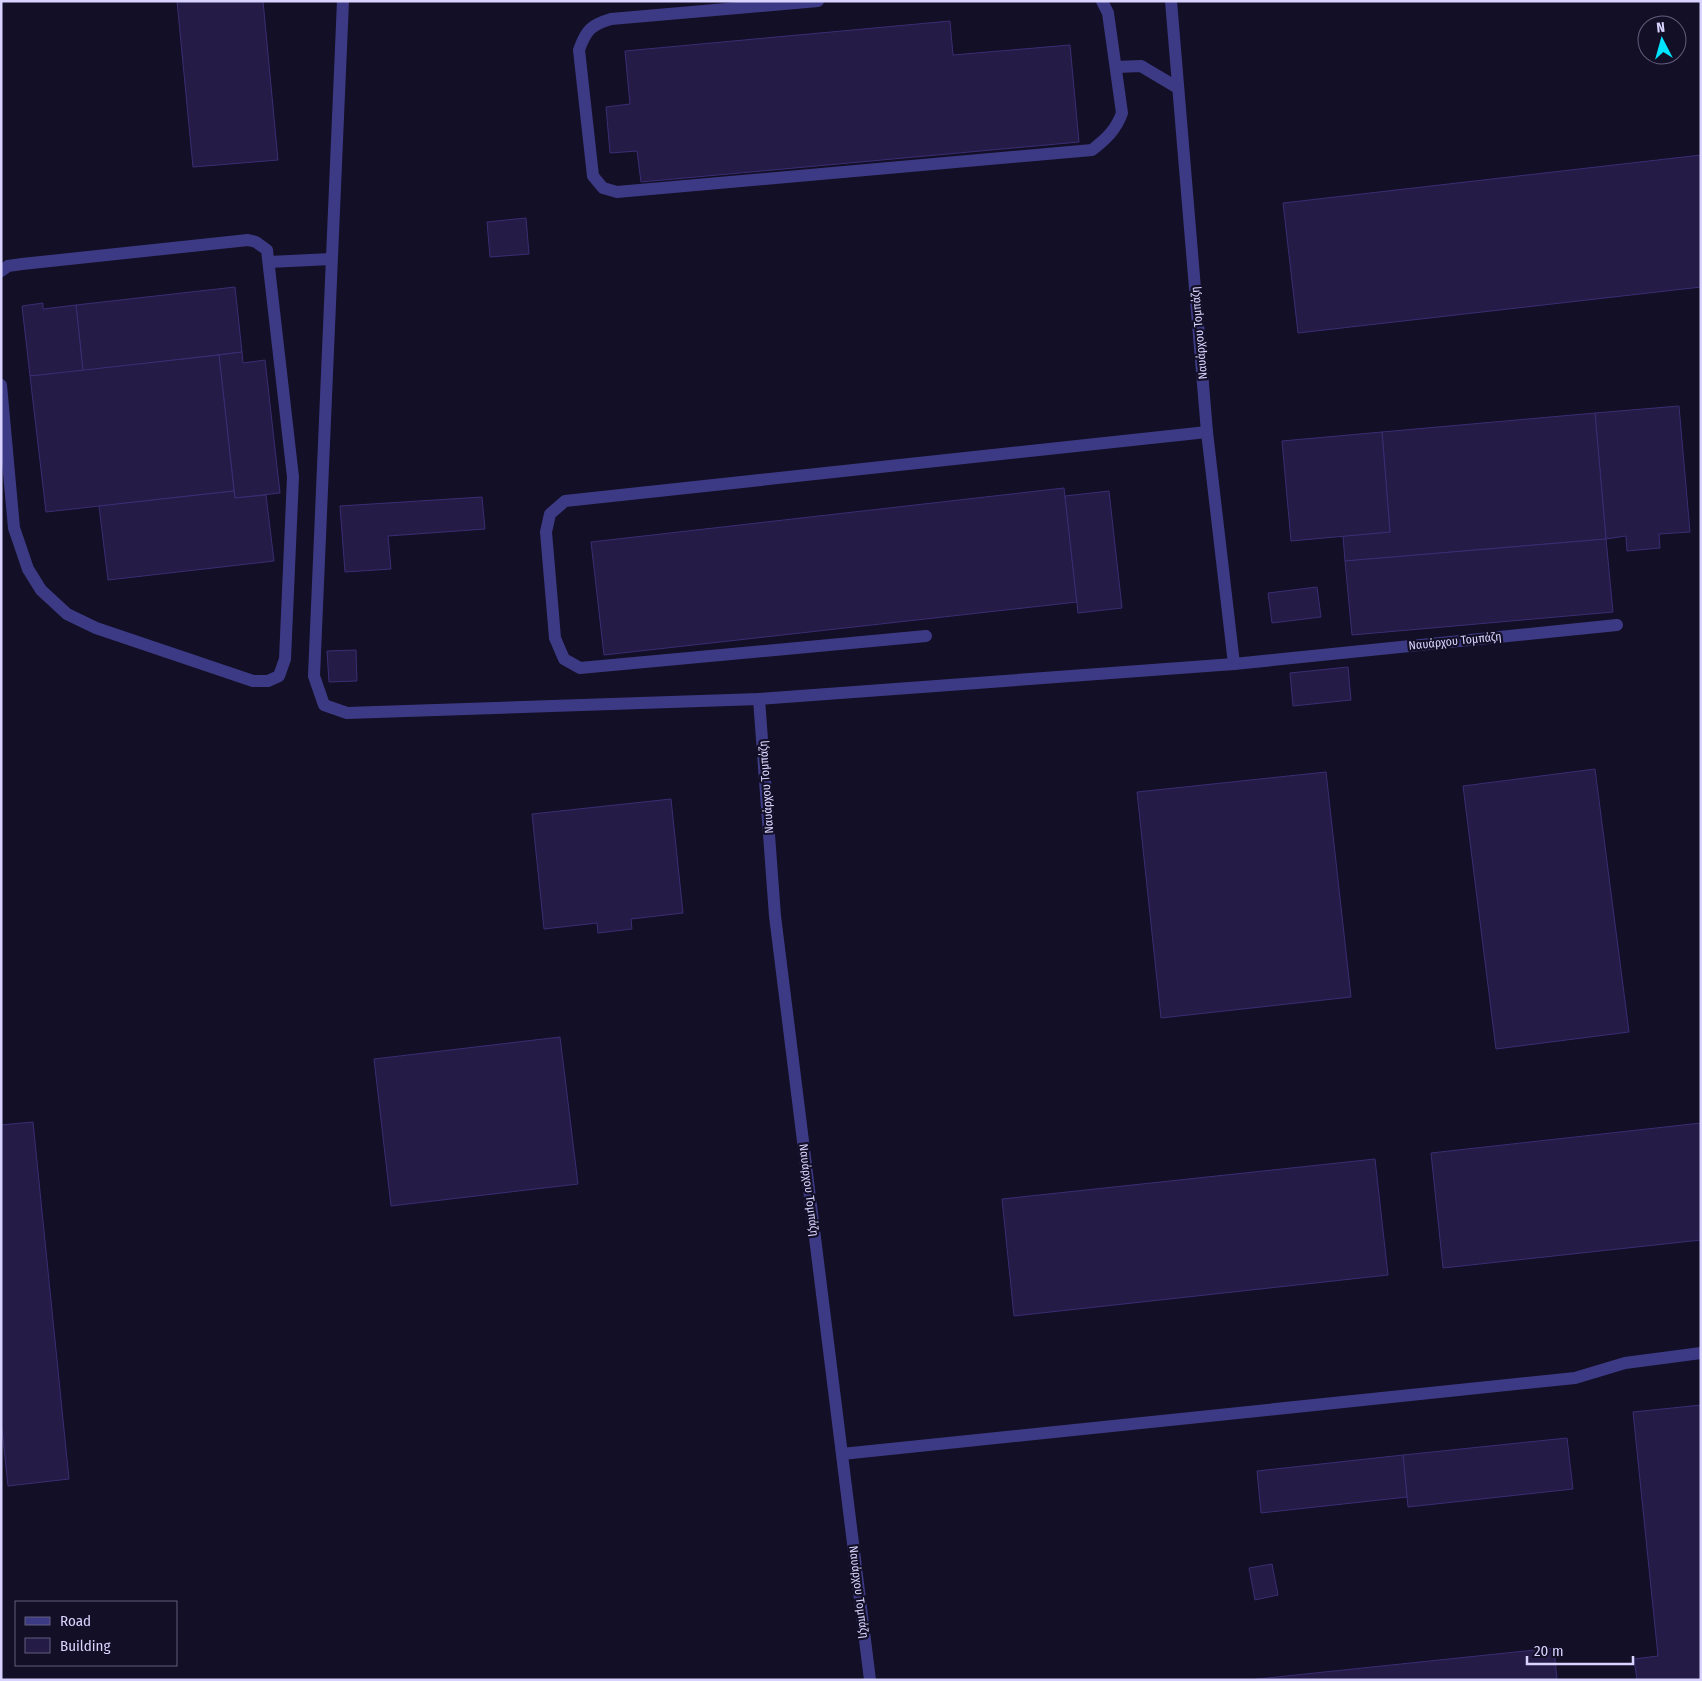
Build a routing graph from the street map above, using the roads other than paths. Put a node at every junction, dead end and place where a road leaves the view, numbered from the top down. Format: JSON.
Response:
{"nodes":[{"id":1,"x":343,"y":1,"type":"edge"},
{"id":2,"x":818,"y":1,"type":"edge"},
{"id":3,"x":1102,"y":1,"type":"edge"},
{"id":4,"x":1171,"y":1,"type":"edge"},
{"id":5,"x":1116,"y":67,"type":"junction"},
{"id":6,"x":1178,"y":88,"type":"junction"},
{"id":7,"x":331,"y":259,"type":"junction"},
{"id":8,"x":269,"y":262,"type":"junction"},
{"id":9,"x":1,"y":271,"type":"edge"},
{"id":10,"x":1,"y":385,"type":"edge"},
{"id":11,"x":1207,"y":432,"type":"junction"},
{"id":12,"x":1617,"y":625,"type":"dead end"},
{"id":13,"x":926,"y":636,"type":"dead end"},
{"id":14,"x":1234,"y":664,"type":"junction"},
{"id":15,"x":759,"y":699,"type":"junction"},
{"id":16,"x":1701,"y":1353,"type":"edge"},
{"id":17,"x":842,"y":1454,"type":"junction"},
{"id":18,"x":870,"y":1680,"type":"edge"}],
"edges":[{"from":1,"to":7,"type":"street"},
{"from":2,"to":5,"type":"street"},
{"from":3,"to":5,"type":"street"},
{"from":4,"to":6,"type":"street","name":"Ναυάρχου Τομπάζη"},
{"from":5,"to":6,"type":"street"},
{"from":6,"to":11,"type":"street","name":"Ναυάρχου Τομπάζη"},
{"from":7,"to":8,"type":"street"},
{"from":7,"to":15,"type":"street","name":"Ναυάρχου Τομπάζη"},
{"from":8,"to":9,"type":"street"},
{"from":8,"to":10,"type":"street"},
{"from":11,"to":13,"type":"street"},
{"from":11,"to":14,"type":"street","name":"Ναυάρχου Τομπάζη"},
{"from":12,"to":14,"type":"street","name":"Ναυάρχου Τομπάζη"},
{"from":14,"to":15,"type":"street","name":"Ναυάρχου Τομπάζη"},
{"from":15,"to":17,"type":"street","name":"Ναυάρχου Τομπάζη"},
{"from":16,"to":17,"type":"street"},
{"from":17,"to":18,"type":"street","name":"Ναυάρχου Τομπάζη"}]}
